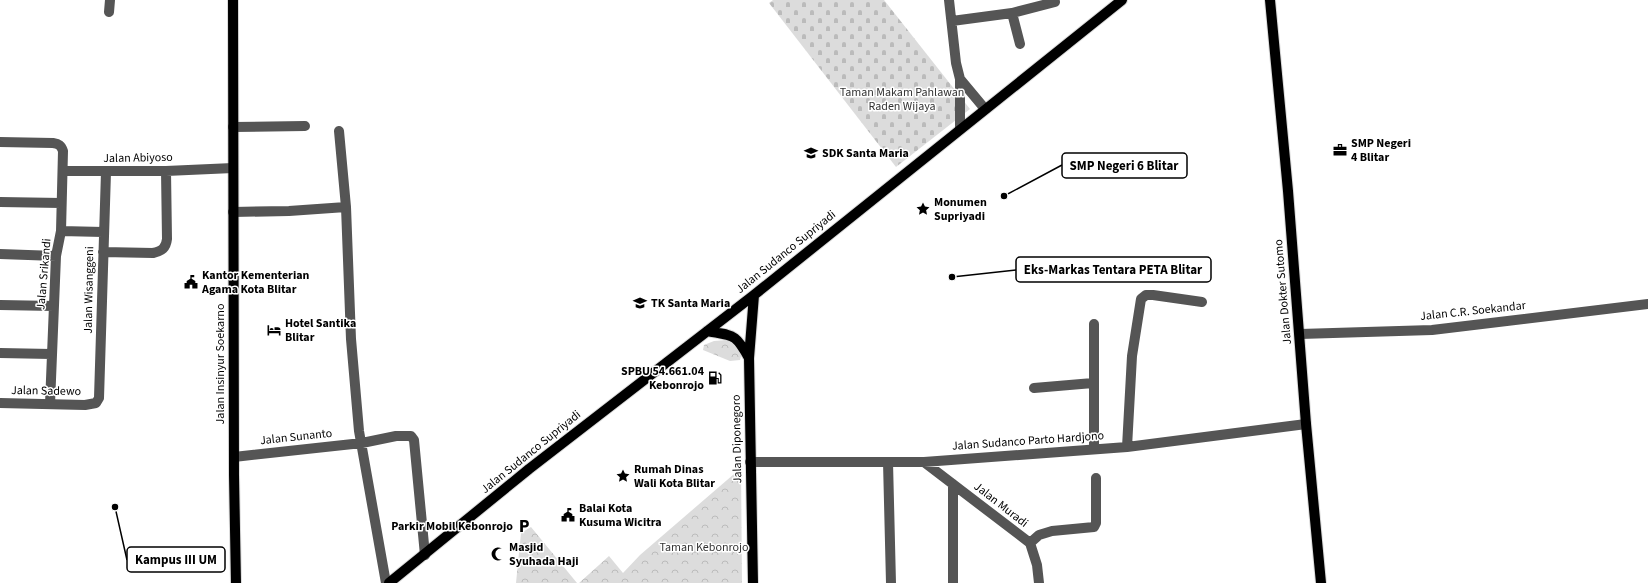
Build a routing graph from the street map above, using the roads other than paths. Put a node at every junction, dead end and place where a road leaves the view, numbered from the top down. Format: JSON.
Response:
{"nodes":[{"id":1,"x":110,"y":0,"type":"edge"},
{"id":2,"x":233,"y":0,"type":"edge"},
{"id":3,"x":949,"y":0,"type":"edge"},
{"id":4,"x":1122,"y":0,"type":"edge"},
{"id":5,"x":1270,"y":0,"type":"edge"},
{"id":6,"x":1055,"y":2,"type":"dead end"},
{"id":7,"x":109,"y":12,"type":"dead end"},
{"id":8,"x":1012,"y":13,"type":"junction"},
{"id":9,"x":952,"y":22,"type":"junction"},
{"id":10,"x":1020,"y":44,"type":"dead end"},
{"id":11,"x":960,"y":78,"type":"junction"},
{"id":12,"x":985,"y":109,"type":"junction"},
{"id":13,"x":305,"y":126,"type":"dead end"},
{"id":14,"x":233,"y":127,"type":"junction"},
{"id":15,"x":960,"y":129,"type":"junction"},
{"id":16,"x":339,"y":131,"type":"dead end"},
{"id":17,"x":0,"y":142,"type":"edge"},
{"id":18,"x":233,"y":168,"type":"junction"},
{"id":19,"x":63,"y":171,"type":"junction"},
{"id":20,"x":166,"y":171,"type":"junction"},
{"id":21,"x":106,"y":172,"type":"junction"},
{"id":22,"x":0,"y":202,"type":"edge"},
{"id":23,"x":61,"y":203,"type":"junction"},
{"id":24,"x":346,"y":207,"type":"junction"},
{"id":25,"x":233,"y":212,"type":"junction"},
{"id":26,"x":60,"y":231,"type":"junction"},
{"id":27,"x":103,"y":232,"type":"junction"},
{"id":28,"x":103,"y":252,"type":"junction"},
{"id":29,"x":0,"y":254,"type":"edge"},
{"id":30,"x":56,"y":256,"type":"junction"},
{"id":31,"x":754,"y":295,"type":"junction"},
{"id":32,"x":1202,"y":302,"type":"dead end"},
{"id":33,"x":1648,"y":304,"type":"edge"},
{"id":34,"x":0,"y":305,"type":"edge"},
{"id":35,"x":54,"y":306,"type":"junction"},
{"id":36,"x":1094,"y":324,"type":"dead end"},
{"id":37,"x":707,"y":331,"type":"junction"},
{"id":38,"x":1300,"y":334,"type":"junction"},
{"id":39,"x":0,"y":353,"type":"edge"},
{"id":40,"x":51,"y":354,"type":"junction"},
{"id":41,"x":750,"y":358,"type":"junction"},
{"id":42,"x":1093,"y":383,"type":"junction"},
{"id":43,"x":1034,"y":388,"type":"dead end"},
{"id":44,"x":0,"y":403,"type":"edge"},
{"id":45,"x":50,"y":404,"type":"junction"},
{"id":46,"x":92,"y":405,"type":"joint"},
{"id":47,"x":1306,"y":424,"type":"junction"},
{"id":48,"x":362,"y":443,"type":"junction"},
{"id":49,"x":1126,"y":447,"type":"junction"},
{"id":50,"x":1094,"y":449,"type":"junction"},
{"id":51,"x":234,"y":457,"type":"junction"},
{"id":52,"x":750,"y":462,"type":"junction"},
{"id":53,"x":888,"y":462,"type":"junction"},
{"id":54,"x":924,"y":462,"type":"junction"},
{"id":55,"x":1096,"y":478,"type":"dead end"},
{"id":56,"x":953,"y":484,"type":"junction"},
{"id":57,"x":1030,"y":543,"type":"junction"},
{"id":58,"x":425,"y":554,"type":"junction"},
{"id":59,"x":236,"y":583,"type":"edge"},
{"id":60,"x":386,"y":583,"type":"edge"},
{"id":61,"x":389,"y":583,"type":"edge"},
{"id":62,"x":753,"y":583,"type":"edge"},
{"id":63,"x":891,"y":583,"type":"edge"},
{"id":64,"x":953,"y":583,"type":"edge"},
{"id":65,"x":1040,"y":583,"type":"edge"},
{"id":66,"x":1321,"y":583,"type":"edge"}],
"edges":[{"from":1,"to":7,"type":"street"},
{"from":2,"to":14,"type":"main road","name":"Jalan Insinyur Soekarno"},
{"from":3,"to":9,"type":"street"},
{"from":4,"to":12,"type":"main road","name":"Jalan Sudanco Supriyadi"},
{"from":5,"to":38,"type":"main road","name":"Jalan Dokter Sutomo"},
{"from":6,"to":8,"type":"street"},
{"from":8,"to":9,"type":"street"},
{"from":8,"to":10,"type":"street"},
{"from":9,"to":11,"type":"street"},
{"from":11,"to":12,"type":"street"},
{"from":11,"to":15,"type":"street"},
{"from":12,"to":15,"type":"main road","name":"Jalan Sudanco Supriyadi"},
{"from":13,"to":14,"type":"street"},
{"from":14,"to":18,"type":"main road","name":"Jalan Insinyur Soekarno"},
{"from":15,"to":31,"type":"main road","name":"Jalan Sudanco Supriyadi"},
{"from":16,"to":24,"type":"street"},
{"from":17,"to":19,"type":"street","name":"Jalan Srikandi"},
{"from":18,"to":20,"type":"street","name":"Jalan Abiyoso"},
{"from":18,"to":25,"type":"main road","name":"Jalan Insinyur Soekarno"},
{"from":19,"to":21,"type":"street","name":"Jalan Abiyoso"},
{"from":19,"to":23,"type":"street","name":"Jalan Srikandi"},
{"from":20,"to":21,"type":"street","name":"Jalan Abiyoso"},
{"from":20,"to":28,"type":"street"},
{"from":21,"to":27,"type":"street","name":"Jalan Wisanggeni"},
{"from":22,"to":23,"type":"street"},
{"from":23,"to":26,"type":"street","name":"Jalan Srikandi"},
{"from":24,"to":25,"type":"street"},
{"from":24,"to":48,"type":"street"},
{"from":25,"to":51,"type":"main road","name":"Jalan Insinyur Soekarno"},
{"from":26,"to":27,"type":"street"},
{"from":26,"to":30,"type":"street","name":"Jalan Srikandi"},
{"from":27,"to":28,"type":"street","name":"Jalan Wisanggeni"},
{"from":28,"to":46,"type":"street","name":"Jalan Wisanggeni"},
{"from":29,"to":30,"type":"street"},
{"from":30,"to":35,"type":"street","name":"Jalan Srikandi"},
{"from":31,"to":37,"type":"main road","name":"Jalan Sudanco Supriyadi"},
{"from":31,"to":41,"type":"main road","name":"Jalan Diponegoro"},
{"from":32,"to":49,"type":"street"},
{"from":33,"to":38,"type":"street","name":"Jalan C.R. Soekandar"},
{"from":34,"to":35,"type":"street"},
{"from":35,"to":40,"type":"street","name":"Jalan Srikandi"},
{"from":36,"to":42,"type":"street"},
{"from":37,"to":41,"type":"main road"},
{"from":37,"to":58,"type":"main road","name":"Jalan Sudanco Supriyadi"},
{"from":38,"to":47,"type":"main road","name":"Jalan Dokter Sutomo"},
{"from":39,"to":40,"type":"street"},
{"from":40,"to":45,"type":"street","name":"Jalan Srikandi"},
{"from":41,"to":52,"type":"main road","name":"Jalan Diponegoro"},
{"from":42,"to":43,"type":"street"},
{"from":42,"to":50,"type":"street"},
{"from":44,"to":45,"type":"street","name":"Jalan Sadewo"},
{"from":45,"to":46,"type":"street","name":"Jalan Sadewo"},
{"from":47,"to":49,"type":"street","name":"Jalan Sudanco Parto Hardjono"},
{"from":47,"to":66,"type":"main road","name":"Jalan Dokter Sutomo"},
{"from":48,"to":51,"type":"street","name":"Jalan Sunanto"},
{"from":48,"to":58,"type":"street","name":"Jalan Sunanto"},
{"from":48,"to":60,"type":"street"},
{"from":49,"to":50,"type":"street","name":"Jalan Sudanco Parto Hardjono"},
{"from":50,"to":54,"type":"street","name":"Jalan Sudanco Parto Hardjono"},
{"from":51,"to":59,"type":"main road","name":"Jalan Insinyur Soekarno"},
{"from":52,"to":53,"type":"street","name":"Jalan Sudanco Parto Hardjono"},
{"from":52,"to":62,"type":"main road","name":"Jalan Diponegoro"},
{"from":53,"to":54,"type":"street","name":"Jalan Sudanco Parto Hardjono"},
{"from":53,"to":63,"type":"street"},
{"from":54,"to":56,"type":"street","name":"Jalan Muradi"},
{"from":55,"to":57,"type":"street"},
{"from":56,"to":57,"type":"street","name":"Jalan Muradi"},
{"from":56,"to":64,"type":"street"},
{"from":57,"to":65,"type":"street","name":"Jalan Muradi"},
{"from":58,"to":61,"type":"main road","name":"Jalan Sudanco Supriyadi"}]}
